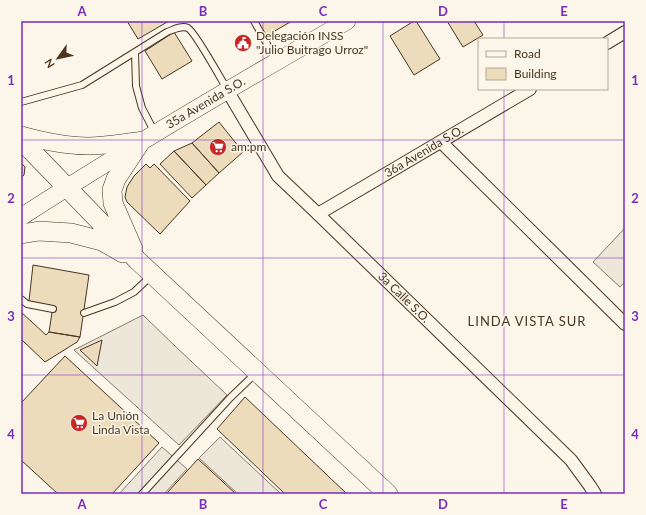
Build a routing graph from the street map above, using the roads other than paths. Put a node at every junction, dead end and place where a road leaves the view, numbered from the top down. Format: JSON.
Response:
{"nodes":[{"id":1,"x":254,"y":21,"type":"edge"},
{"id":2,"x":342,"y":22,"type":"edge"},
{"id":3,"x":625,"y":32,"type":"edge"},
{"id":4,"x":608,"y":42,"type":"edge"},
{"id":5,"x":135,"y":52,"type":"junction"},
{"id":6,"x":277,"y":62,"type":"junction"},
{"id":7,"x":227,"y":90,"type":"junction"},
{"id":8,"x":528,"y":90,"type":"edge"},
{"id":9,"x":21,"y":102,"type":"edge"},
{"id":10,"x":21,"y":135,"type":"edge"},
{"id":11,"x":148,"y":137,"type":"junction"},
{"id":12,"x":21,"y":140,"type":"edge"},
{"id":13,"x":441,"y":142,"type":"junction"},
{"id":14,"x":67,"y":187,"type":"junction"},
{"id":15,"x":318,"y":214,"type":"junction"},
{"id":16,"x":21,"y":217,"type":"edge"},
{"id":17,"x":21,"y":234,"type":"edge"},
{"id":18,"x":137,"y":260,"type":"junction"},
{"id":19,"x":152,"y":275,"type":"junction"},
{"id":20,"x":21,"y":299,"type":"edge"},
{"id":21,"x":52,"y":309,"type":"dead end"},
{"id":22,"x":84,"y":313,"type":"dead end"},
{"id":23,"x":625,"y":324,"type":"edge"},
{"id":24,"x":257,"y":372,"type":"junction"},
{"id":25,"x":382,"y":492,"type":"edge"},
{"id":26,"x":142,"y":494,"type":"edge"},
{"id":27,"x":595,"y":494,"type":"edge"}],
"edges":[{"from":1,"to":6,"type":"lane"},
{"from":2,"to":6,"type":"main road","name":"35a Avenida S.O."},
{"from":3,"to":4,"type":"street"},
{"from":5,"to":7,"type":"lane"},
{"from":5,"to":9,"type":"lane"},
{"from":5,"to":11,"type":"lane"},
{"from":6,"to":7,"type":"main road","name":"35a Avenida S.O."},
{"from":7,"to":11,"type":"main road","name":"35a Avenida S.O."},
{"from":7,"to":15,"type":"street","name":"3a Calle S.O."},
{"from":8,"to":13,"type":"street","name":"36a Avenida S.O."},
{"from":10,"to":11,"type":"main road"},
{"from":11,"to":14,"type":"main road","name":"35a Avenida S.O."},
{"from":11,"to":18,"type":"main road"},
{"from":12,"to":14,"type":"main road"},
{"from":13,"to":15,"type":"street","name":"36a Avenida S.O."},
{"from":13,"to":23,"type":"street"},
{"from":14,"to":16,"type":"main road","name":"35a Avenida S.O."},
{"from":14,"to":18,"type":"main road"},
{"from":15,"to":27,"type":"street","name":"3a Calle S.O."},
{"from":17,"to":18,"type":"main road"},
{"from":18,"to":19,"type":"main road"},
{"from":19,"to":22,"type":"lane"},
{"from":19,"to":24,"type":"main road"},
{"from":20,"to":21,"type":"lane"},
{"from":24,"to":25,"type":"main road"},
{"from":24,"to":26,"type":"lane"}]}
